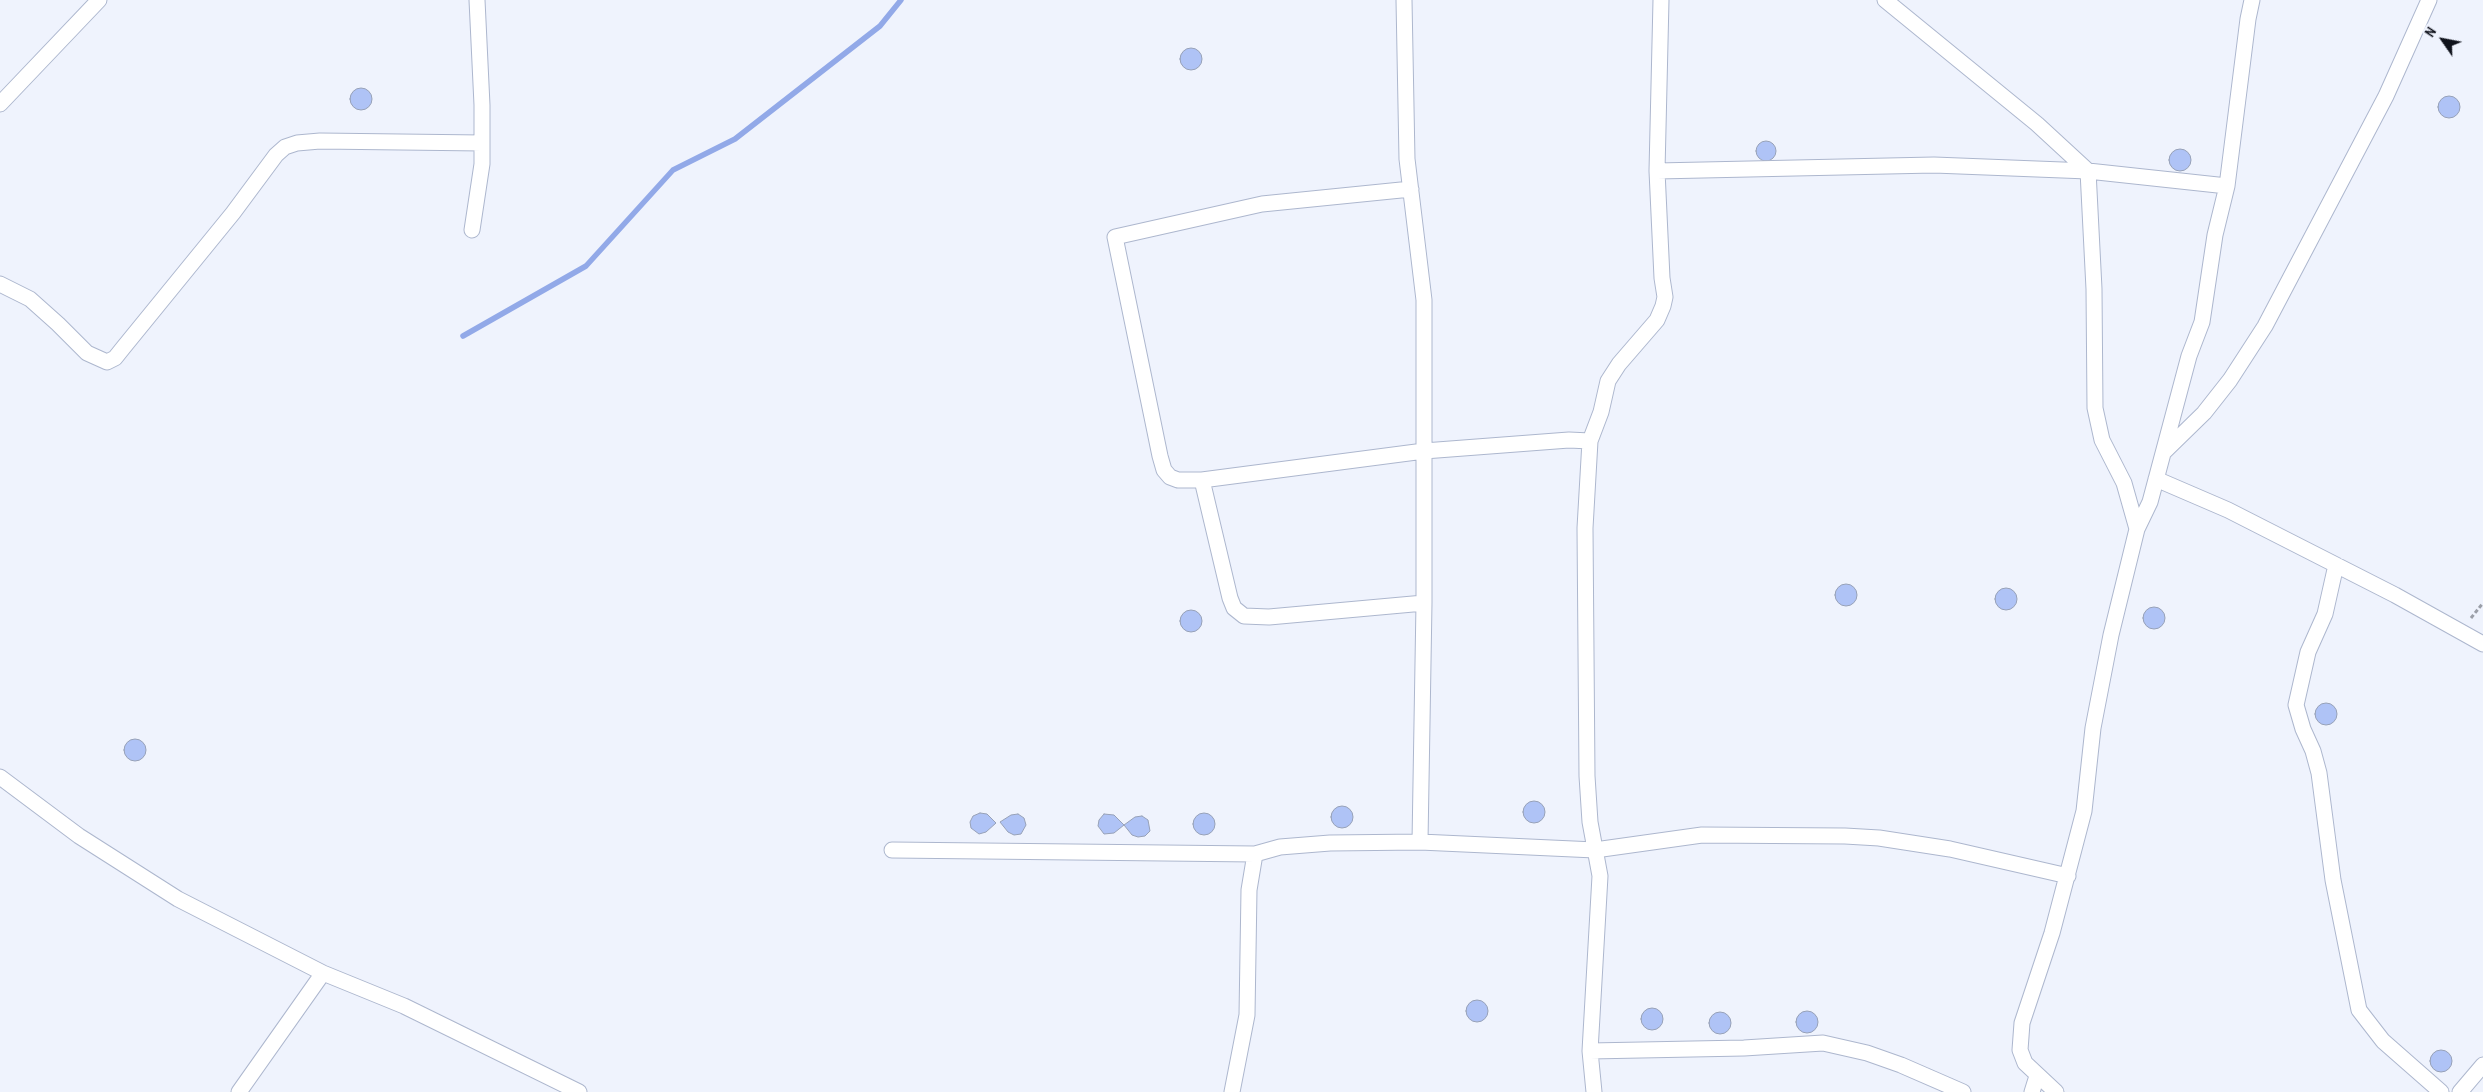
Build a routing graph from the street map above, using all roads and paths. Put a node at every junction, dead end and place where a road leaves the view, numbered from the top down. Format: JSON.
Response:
{"nodes":[{"id":1,"x":98,"y":0,"type":"edge"},
{"id":2,"x":477,"y":0,"type":"edge"},
{"id":3,"x":1404,"y":0,"type":"edge"},
{"id":4,"x":1661,"y":0,"type":"edge"},
{"id":5,"x":1885,"y":0,"type":"edge"},
{"id":6,"x":2252,"y":0,"type":"edge"},
{"id":7,"x":2429,"y":0,"type":"edge"},
{"id":8,"x":0,"y":104,"type":"edge"},
{"id":9,"x":482,"y":143,"type":"junction"},
{"id":10,"x":1658,"y":171,"type":"junction"},
{"id":11,"x":2088,"y":171,"type":"junction"},
{"id":12,"x":2228,"y":186,"type":"junction"},
{"id":13,"x":1411,"y":189,"type":"junction"},
{"id":14,"x":472,"y":230,"type":"dead end"},
{"id":15,"x":0,"y":284,"type":"edge"},
{"id":16,"x":1590,"y":441,"type":"junction"},
{"id":17,"x":1424,"y":452,"type":"junction"},
{"id":18,"x":2164,"y":452,"type":"junction"},
{"id":19,"x":2156,"y":479,"type":"junction"},
{"id":20,"x":1202,"y":480,"type":"junction"},
{"id":21,"x":2137,"y":530,"type":"junction"},
{"id":22,"x":2336,"y":565,"type":"junction"},
{"id":23,"x":1424,"y":603,"type":"junction"},
{"id":24,"x":2483,"y":603,"type":"edge"},
{"id":25,"x":2462,"y":631,"type":"junction"},
{"id":26,"x":2483,"y":644,"type":"edge"},
{"id":27,"x":0,"y":777,"type":"edge"},
{"id":28,"x":1420,"y":842,"type":"junction"},
{"id":29,"x":892,"y":850,"type":"dead end"},
{"id":30,"x":1595,"y":850,"type":"junction"},
{"id":31,"x":1255,"y":854,"type":"junction"},
{"id":32,"x":2068,"y":876,"type":"junction"},
{"id":33,"x":323,"y":973,"type":"junction"},
{"id":34,"x":1590,"y":1051,"type":"junction"},
{"id":35,"x":2483,"y":1065,"type":"edge"},
{"id":36,"x":2037,"y":1076,"type":"junction"},
{"id":37,"x":239,"y":1092,"type":"edge"},
{"id":38,"x":579,"y":1092,"type":"edge"},
{"id":39,"x":1232,"y":1092,"type":"edge"},
{"id":40,"x":1594,"y":1092,"type":"edge"},
{"id":41,"x":1963,"y":1092,"type":"edge"},
{"id":42,"x":2032,"y":1092,"type":"edge"},
{"id":43,"x":2056,"y":1092,"type":"edge"},
{"id":44,"x":2441,"y":1092,"type":"edge"},
{"id":45,"x":2460,"y":1092,"type":"edge"}],
"edges":[{"from":1,"to":8,"type":"street"},
{"from":2,"to":9,"type":"street"},
{"from":3,"to":13,"type":"street"},
{"from":4,"to":10,"type":"street"},
{"from":5,"to":11,"type":"street"},
{"from":6,"to":12,"type":"street"},
{"from":7,"to":18,"type":"street"},
{"from":9,"to":14,"type":"street"},
{"from":9,"to":15,"type":"street"},
{"from":10,"to":11,"type":"street"},
{"from":10,"to":16,"type":"street"},
{"from":11,"to":12,"type":"street"},
{"from":11,"to":21,"type":"street"},
{"from":12,"to":18,"type":"street"},
{"from":13,"to":17,"type":"street"},
{"from":13,"to":20,"type":"street"},
{"from":16,"to":17,"type":"street"},
{"from":16,"to":30,"type":"street"},
{"from":17,"to":20,"type":"street"},
{"from":17,"to":23,"type":"street"},
{"from":18,"to":19,"type":"street"},
{"from":19,"to":21,"type":"street"},
{"from":19,"to":22,"type":"street"},
{"from":20,"to":23,"type":"street"},
{"from":21,"to":32,"type":"street"},
{"from":22,"to":25,"type":"street"},
{"from":22,"to":44,"type":"street"},
{"from":23,"to":28,"type":"street"},
{"from":24,"to":25,"type":"path"},
{"from":25,"to":26,"type":"street"},
{"from":27,"to":33,"type":"street"},
{"from":28,"to":30,"type":"street"},
{"from":28,"to":31,"type":"street"},
{"from":29,"to":31,"type":"street"},
{"from":30,"to":32,"type":"street"},
{"from":30,"to":34,"type":"street"},
{"from":31,"to":39,"type":"street"},
{"from":32,"to":36,"type":"street"},
{"from":33,"to":37,"type":"street"},
{"from":33,"to":38,"type":"street"},
{"from":34,"to":40,"type":"street"},
{"from":34,"to":41,"type":"street"},
{"from":35,"to":45,"type":"street"},
{"from":36,"to":42,"type":"street"},
{"from":36,"to":43,"type":"street"}]}
